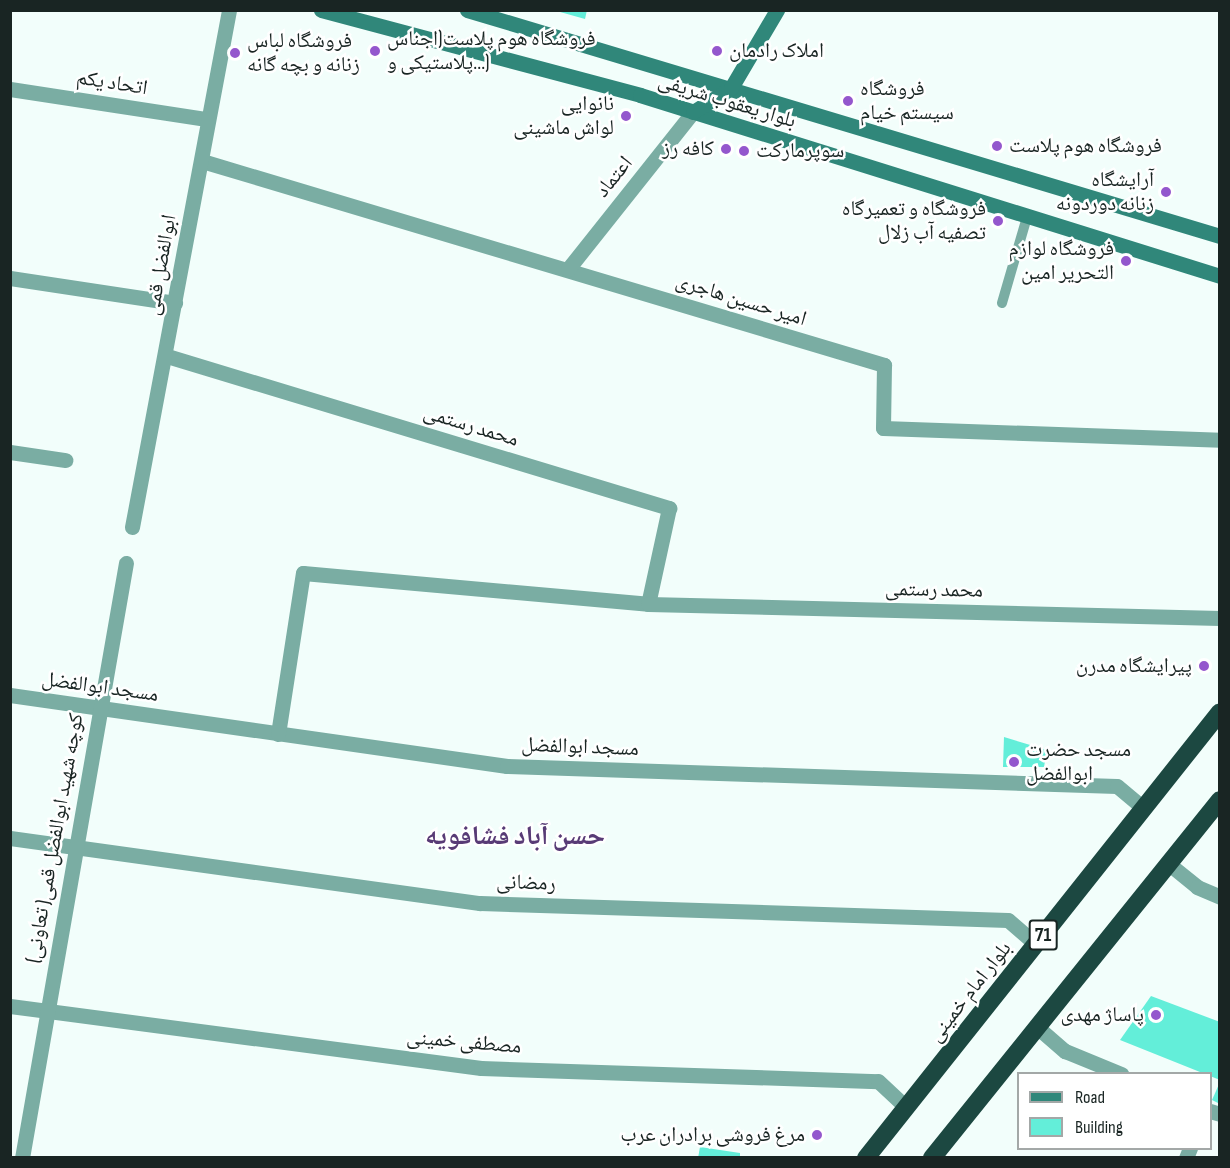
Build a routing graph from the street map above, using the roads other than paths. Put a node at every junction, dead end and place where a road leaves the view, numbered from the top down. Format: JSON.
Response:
{"nodes":[{"id":1,"x":229,"y":10,"type":"edge"},
{"id":2,"x":321,"y":10,"type":"edge"},
{"id":3,"x":467,"y":10,"type":"edge"},
{"id":4,"x":777,"y":10,"type":"edge"},
{"id":5,"x":731,"y":88,"type":"junction"},
{"id":6,"x":10,"y":89,"type":"edge"},
{"id":7,"x":693,"y":112,"type":"junction"},
{"id":8,"x":207,"y":119,"type":"junction"},
{"id":9,"x":202,"y":161,"type":"junction"},
{"id":10,"x":1027,"y":217,"type":"junction"},
{"id":11,"x":1220,"y":236,"type":"edge"},
{"id":12,"x":567,"y":269,"type":"junction"},
{"id":13,"x":1220,"y":276,"type":"edge"},
{"id":14,"x":10,"y":278,"type":"edge"},
{"id":15,"x":175,"y":303,"type":"junction"},
{"id":16,"x":1002,"y":303,"type":"dead end"},
{"id":17,"x":167,"y":356,"type":"junction"},
{"id":18,"x":1220,"y":440,"type":"edge"},
{"id":19,"x":10,"y":452,"type":"edge"},
{"id":20,"x":65,"y":460,"type":"dead end"},
{"id":21,"x":132,"y":527,"type":"dead end"},
{"id":22,"x":126,"y":563,"type":"dead end"},
{"id":23,"x":648,"y":604,"type":"junction"},
{"id":24,"x":1220,"y":618,"type":"edge"},
{"id":25,"x":10,"y":695,"type":"edge"},
{"id":26,"x":99,"y":708,"type":"junction"},
{"id":27,"x":1220,"y":712,"type":"edge"},
{"id":28,"x":278,"y":734,"type":"junction"},
{"id":29,"x":1220,"y":800,"type":"edge"},
{"id":30,"x":1144,"y":808,"type":"junction"},
{"id":31,"x":10,"y":838,"type":"edge"},
{"id":32,"x":74,"y":850,"type":"junction"},
{"id":33,"x":1168,"y":864,"type":"junction"},
{"id":34,"x":1220,"y":897,"type":"edge"},
{"id":35,"x":1036,"y":944,"type":"junction"},
{"id":36,"x":10,"y":1006,"type":"edge"},
{"id":37,"x":46,"y":1012,"type":"junction"},
{"id":38,"x":1037,"y":1027,"type":"junction"},
{"id":39,"x":1115,"y":1072,"type":"edge"},
{"id":40,"x":906,"y":1107,"type":"junction"},
{"id":41,"x":22,"y":1158,"type":"edge"},
{"id":42,"x":866,"y":1158,"type":"edge"},
{"id":43,"x":932,"y":1158,"type":"edge"}],
"edges":[{"from":1,"to":8,"type":"street","name":"ابوالفضل قمی"},
{"from":2,"to":7,"type":"main road","name":"بلوار یعقوب شریفی"},
{"from":3,"to":5,"type":"main road","name":"بلوار یعقوب شریفی"},
{"from":4,"to":5,"type":"main road"},
{"from":5,"to":7,"type":"main road"},
{"from":5,"to":11,"type":"main road","name":"بلوار یعقوب شریفی"},
{"from":6,"to":8,"type":"street","name":"اتحاد یکم"},
{"from":7,"to":10,"type":"main road","name":"بلوار یعقوب شریفی"},
{"from":7,"to":12,"type":"street","name":"اعتماد"},
{"from":8,"to":9,"type":"street","name":"ابوالفضل قمی"},
{"from":9,"to":12,"type":"street","name":"امیر حسین هاجری"},
{"from":9,"to":15,"type":"street","name":"ابوالفضل قمی"},
{"from":10,"to":13,"type":"main road","name":"بلوار یعقوب شریفی"},
{"from":10,"to":16,"type":"lane"},
{"from":12,"to":18,"type":"street","name":"امیر حسین هاجری"},
{"from":14,"to":15,"type":"street"},
{"from":15,"to":17,"type":"street","name":"ابوالفضل قمی"},
{"from":17,"to":21,"type":"street","name":"ابوالفضل قمی"},
{"from":17,"to":23,"type":"street","name":"محمد رستمی"},
{"from":19,"to":20,"type":"street"},
{"from":22,"to":26,"type":"street","name":"کوچه شهید ابوالفضل قمی( تعاونی)"},
{"from":23,"to":24,"type":"street","name":"محمد رستمی"},
{"from":23,"to":28,"type":"street","name":"محمد رستمی"},
{"from":25,"to":26,"type":"street","name":"مسجد ابوالفضل"},
{"from":26,"to":28,"type":"street","name":"مسجد ابوالفضل"},
{"from":26,"to":32,"type":"street","name":"کوچه شهید ابوالفضل قمی( تعاونی)"},
{"from":27,"to":30,"type":"highway","name":"بلوار امام خمینی","number":"71"},
{"from":28,"to":30,"type":"street","name":"مسجد ابوالفضل"},
{"from":29,"to":33,"type":"highway","number":"71"},
{"from":30,"to":35,"type":"highway","name":"بلوار امام خمینی","number":"71"},
{"from":31,"to":32,"type":"street","name":"رمضانی"},
{"from":32,"to":35,"type":"street","name":"رمضانی"},
{"from":32,"to":37,"type":"street","name":"کوچه شهید ابوالفضل قمی( تعاونی)"},
{"from":33,"to":34,"type":"street"},
{"from":33,"to":38,"type":"highway","number":"71"},
{"from":35,"to":40,"type":"highway","name":"بلوار امام خمینی","number":"71"},
{"from":36,"to":37,"type":"street","name":"مصطفی خمینی"},
{"from":37,"to":40,"type":"street","name":"مصطفی خمینی"},
{"from":37,"to":41,"type":"street","name":"کوچه شهید ابوالفضل قمی( تعاونی)"},
{"from":38,"to":39,"type":"street"},
{"from":38,"to":43,"type":"highway","number":"71"},
{"from":40,"to":42,"type":"highway","name":"بلوار امام خمینی","number":"71"}]}
